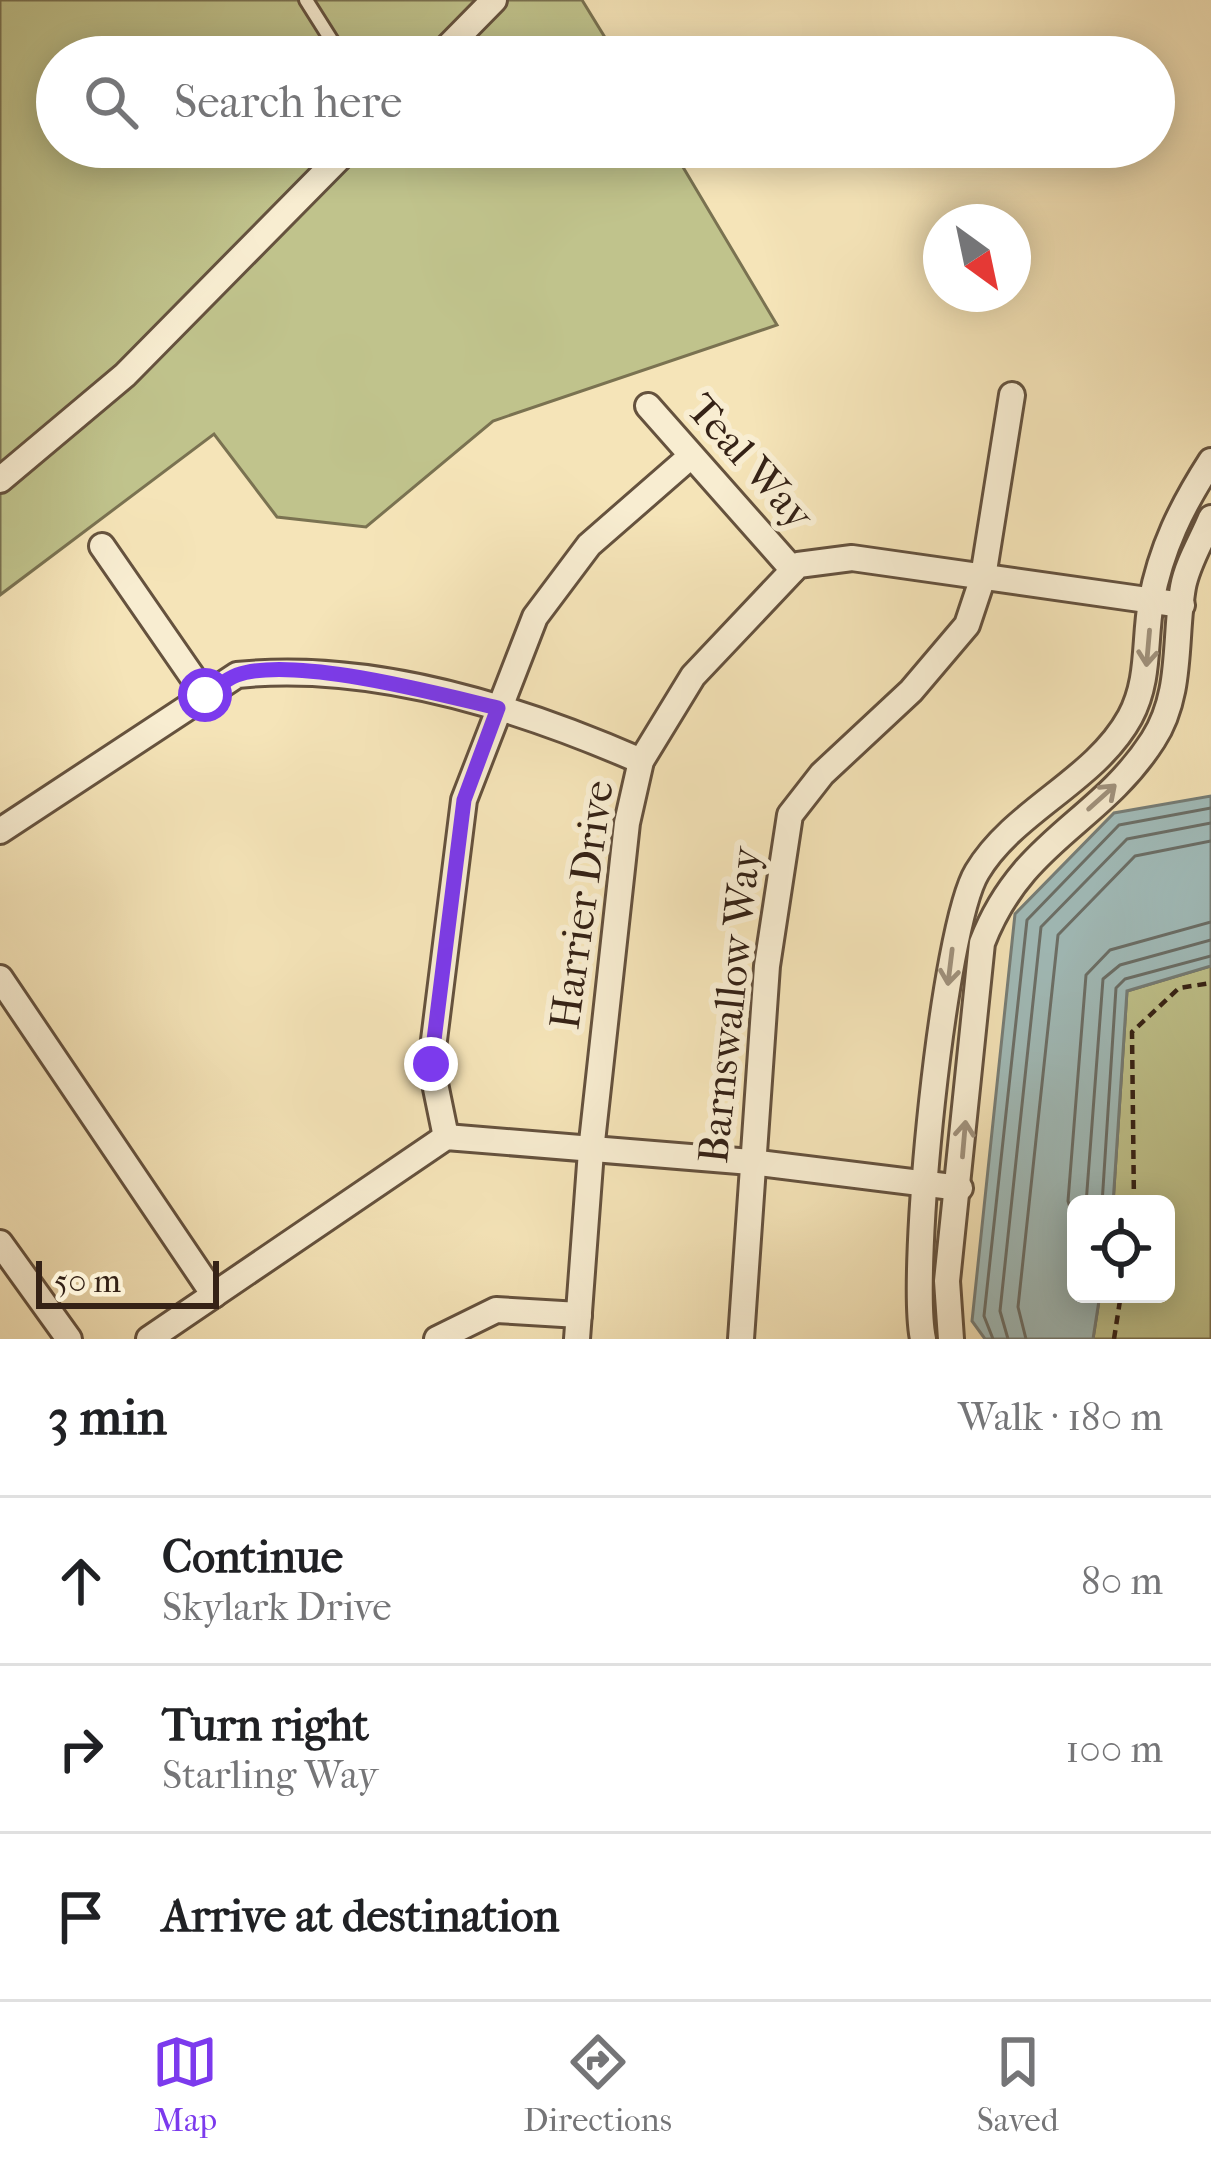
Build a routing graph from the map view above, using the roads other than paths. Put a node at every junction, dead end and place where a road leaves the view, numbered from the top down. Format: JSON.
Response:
{"nodes":[{"id":1,"x":306,"y":0,"type":"edge"},
{"id":2,"x":494,"y":0,"type":"edge"},
{"id":3,"x":329,"y":36,"type":"edge"},
{"id":4,"x":459,"y":36,"type":"edge"},
{"id":5,"x":329,"y":168,"type":"edge"},
{"id":6,"x":1012,"y":395,"type":"dead end"},
{"id":7,"x":648,"y":406,"type":"dead end"},
{"id":8,"x":691,"y":456,"type":"junction"},
{"id":9,"x":1211,"y":461,"type":"edge"},
{"id":10,"x":0,"y":480,"type":"edge"},
{"id":11,"x":1211,"y":518,"type":"edge"},
{"id":12,"x":102,"y":546,"type":"dead end"},
{"id":13,"x":794,"y":570,"type":"junction"},
{"id":14,"x":983,"y":577,"type":"junction"},
{"id":15,"x":1151,"y":603,"type":"junction"},
{"id":16,"x":1182,"y":605,"type":"junction"},
{"id":17,"x":205,"y":695,"type":"junction"},
{"id":18,"x":498,"y":708,"type":"junction"},
{"id":19,"x":641,"y":761,"type":"junction"},
{"id":20,"x":0,"y":831,"type":"edge"},
{"id":21,"x":0,"y":977,"type":"edge"},
{"id":22,"x":446,"y":1137,"type":"junction"},
{"id":23,"x":591,"y":1151,"type":"junction"},
{"id":24,"x":751,"y":1162,"type":"junction"},
{"id":25,"x":926,"y":1184,"type":"junction"},
{"id":26,"x":960,"y":1188,"type":"junction"},
{"id":27,"x":0,"y":1243,"type":"edge"},
{"id":28,"x":214,"y":1295,"type":"junction"},
{"id":29,"x":578,"y":1327,"type":"edge"},
{"id":30,"x":69,"y":1339,"type":"edge"},
{"id":31,"x":149,"y":1339,"type":"edge"},
{"id":32,"x":436,"y":1339,"type":"edge"},
{"id":33,"x":740,"y":1339,"type":"edge"},
{"id":34,"x":923,"y":1339,"type":"edge"},
{"id":35,"x":951,"y":1339,"type":"edge"}],
"edges":[{"from":1,"to":3,"type":"lane"},
{"from":2,"to":4,"type":"street"},
{"from":5,"to":10,"type":"street"},
{"from":6,"to":14,"type":"street","name":"Barnswallow Way"},
{"from":7,"to":8,"type":"street","name":"Teal Way"},
{"from":8,"to":13,"type":"street","name":"Teal Way"},
{"from":8,"to":18,"type":"street"},
{"from":9,"to":15,"type":"street"},
{"from":11,"to":16,"type":"street"},
{"from":12,"to":17,"type":"street"},
{"from":13,"to":14,"type":"street"},
{"from":13,"to":19,"type":"street","name":"Harrier Drive"},
{"from":14,"to":15,"type":"street"},
{"from":14,"to":24,"type":"street","name":"Barnswallow Way"},
{"from":15,"to":16,"type":"street"},
{"from":15,"to":25,"type":"street","one_way":true},
{"from":26,"to":16,"type":"street","one_way":true},
{"from":17,"to":18,"type":"street"},
{"from":17,"to":20,"type":"street"},
{"from":18,"to":19,"type":"street"},
{"from":18,"to":22,"type":"street"},
{"from":19,"to":23,"type":"street","name":"Harrier Drive"},
{"from":21,"to":28,"type":"street"},
{"from":22,"to":23,"type":"street"},
{"from":22,"to":28,"type":"street"},
{"from":23,"to":24,"type":"street"},
{"from":23,"to":29,"type":"street","name":"Harrier Drive"},
{"from":24,"to":25,"type":"street"},
{"from":24,"to":33,"type":"street","name":"Barnswallow Way"},
{"from":25,"to":26,"type":"street"},
{"from":25,"to":34,"type":"street"},
{"from":26,"to":35,"type":"street"},
{"from":27,"to":30,"type":"street"},
{"from":28,"to":31,"type":"street"},
{"from":29,"to":32,"type":"street"}]}
